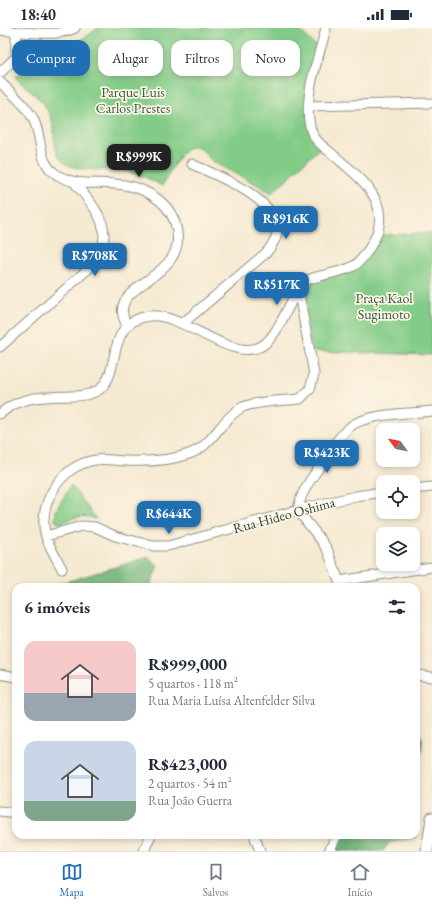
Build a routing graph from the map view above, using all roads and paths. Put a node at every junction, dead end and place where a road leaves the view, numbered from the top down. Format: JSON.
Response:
{"nodes":[{"id":1,"x":75,"y":28,"type":"edge"},
{"id":2,"x":326,"y":28,"type":"edge"},
{"id":3,"x":0,"y":30,"type":"edge"},
{"id":4,"x":18,"y":32,"type":"junction"},
{"id":5,"x":0,"y":73,"type":"edge"},
{"id":6,"x":0,"y":82,"type":"edge"},
{"id":7,"x":432,"y":103,"type":"edge"},
{"id":8,"x":308,"y":106,"type":"junction"},
{"id":9,"x":192,"y":164,"type":"dead end"},
{"id":10,"x":74,"y":182,"type":"junction"},
{"id":11,"x":298,"y":289,"type":"junction"},
{"id":12,"x":182,"y":324,"type":"junction"},
{"id":13,"x":128,"y":325,"type":"junction"},
{"id":14,"x":0,"y":347,"type":"edge"},
{"id":15,"x":432,"y":411,"type":"edge"},
{"id":16,"x":0,"y":414,"type":"edge"},
{"id":17,"x":432,"y":487,"type":"edge"},
{"id":18,"x":420,"y":488,"type":"edge"},
{"id":19,"x":376,"y":493,"type":"edge"},
{"id":20,"x":298,"y":511,"type":"junction"},
{"id":21,"x":46,"y":536,"type":"junction"},
{"id":22,"x":432,"y":567,"type":"edge"},
{"id":23,"x":62,"y":570,"type":"dead end"},
{"id":24,"x":340,"y":583,"type":"edge"},
{"id":25,"x":345,"y":583,"type":"edge"},
{"id":26,"x":0,"y":674,"type":"edge"},
{"id":27,"x":12,"y":676,"type":"edge"},
{"id":28,"x":420,"y":676,"type":"edge"},
{"id":29,"x":432,"y":677,"type":"edge"},
{"id":30,"x":0,"y":811,"type":"edge"},
{"id":31,"x":12,"y":812,"type":"edge"},
{"id":32,"x":432,"y":818,"type":"edge"},
{"id":33,"x":149,"y":839,"type":"edge"},
{"id":34,"x":256,"y":839,"type":"edge"},
{"id":35,"x":335,"y":839,"type":"edge"},
{"id":36,"x":429,"y":844,"type":"edge"},
{"id":37,"x":144,"y":851,"type":"edge"},
{"id":38,"x":260,"y":851,"type":"edge"},
{"id":39,"x":329,"y":851,"type":"edge"}],
"edges":[{"from":1,"to":4,"type":"street"},
{"from":2,"to":8,"type":"street"},
{"from":3,"to":4,"type":"street"},
{"from":4,"to":5,"type":"street"},
{"from":6,"to":10,"type":"street"},
{"from":7,"to":8,"type":"street"},
{"from":8,"to":11,"type":"street"},
{"from":9,"to":12,"type":"street"},
{"from":10,"to":13,"type":"street"},
{"from":10,"to":14,"type":"street"},
{"from":11,"to":12,"type":"street"},
{"from":11,"to":21,"type":"street"},
{"from":12,"to":13,"type":"street"},
{"from":13,"to":16,"type":"street"},
{"from":15,"to":20,"type":"street"},
{"from":17,"to":18,"type":"street"},
{"from":19,"to":20,"type":"street","name":"Rua Hideo Oshima"},
{"from":20,"to":21,"type":"street","name":"Rua Hideo Oshima"},
{"from":20,"to":24,"type":"street"},
{"from":21,"to":23,"type":"street"},
{"from":22,"to":25,"type":"street"},
{"from":26,"to":27,"type":"street"},
{"from":28,"to":29,"type":"street"},
{"from":30,"to":31,"type":"street"},
{"from":32,"to":36,"type":"street"},
{"from":33,"to":37,"type":"street"},
{"from":34,"to":38,"type":"street"},
{"from":35,"to":39,"type":"street"}]}
